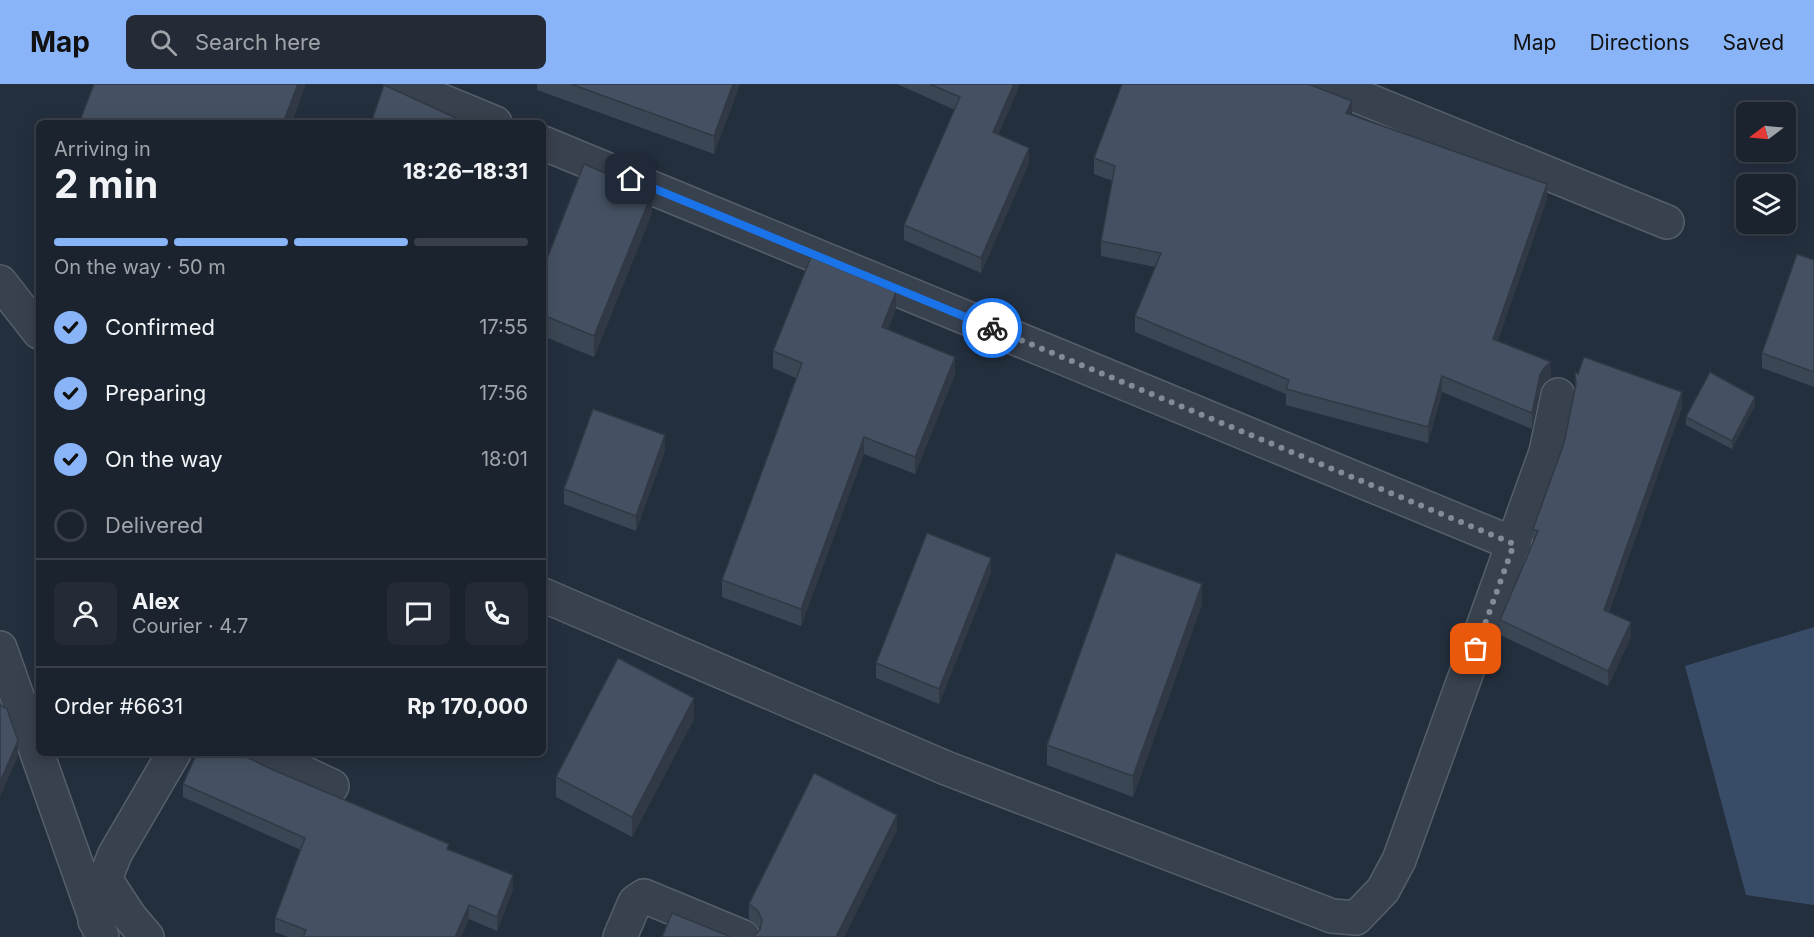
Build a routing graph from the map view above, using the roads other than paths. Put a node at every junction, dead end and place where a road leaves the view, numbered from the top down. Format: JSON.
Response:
{"nodes":[{"id":1,"x":401,"y":84,"type":"edge"},
{"id":2,"x":1328,"y":84,"type":"edge"},
{"id":3,"x":488,"y":120,"type":"edge"},
{"id":4,"x":546,"y":144,"type":"edge"},
{"id":5,"x":1667,"y":222,"type":"dead end"},
{"id":6,"x":0,"y":282,"type":"edge"},
{"id":7,"x":36,"y":328,"type":"edge"},
{"id":8,"x":1558,"y":394,"type":"dead end"},
{"id":9,"x":1514,"y":544,"type":"junction"},
{"id":10,"x":546,"y":596,"type":"edge"},
{"id":11,"x":0,"y":648,"type":"edge"},
{"id":12,"x":36,"y":754,"type":"edge"},
{"id":13,"x":37,"y":756,"type":"edge"},
{"id":14,"x":172,"y":756,"type":"edge"},
{"id":15,"x":267,"y":756,"type":"edge"},
{"id":16,"x":332,"y":786,"type":"dead end"},
{"id":17,"x":105,"y":879,"type":"junction"},
{"id":18,"x":96,"y":932,"type":"edge"},
{"id":19,"x":147,"y":937,"type":"edge"},
{"id":20,"x":620,"y":937,"type":"edge"},
{"id":21,"x":743,"y":937,"type":"edge"}],
"edges":[{"from":1,"to":3,"type":"street"},
{"from":2,"to":5,"type":"street"},
{"from":4,"to":9,"type":"street"},
{"from":6,"to":7,"type":"street"},
{"from":8,"to":9,"type":"street"},
{"from":9,"to":10,"type":"street"},
{"from":11,"to":12,"type":"street"},
{"from":13,"to":18,"type":"street"},
{"from":14,"to":17,"type":"street"},
{"from":15,"to":16,"type":"street"},
{"from":17,"to":18,"type":"street"},
{"from":17,"to":19,"type":"street"},
{"from":20,"to":21,"type":"street"}]}
